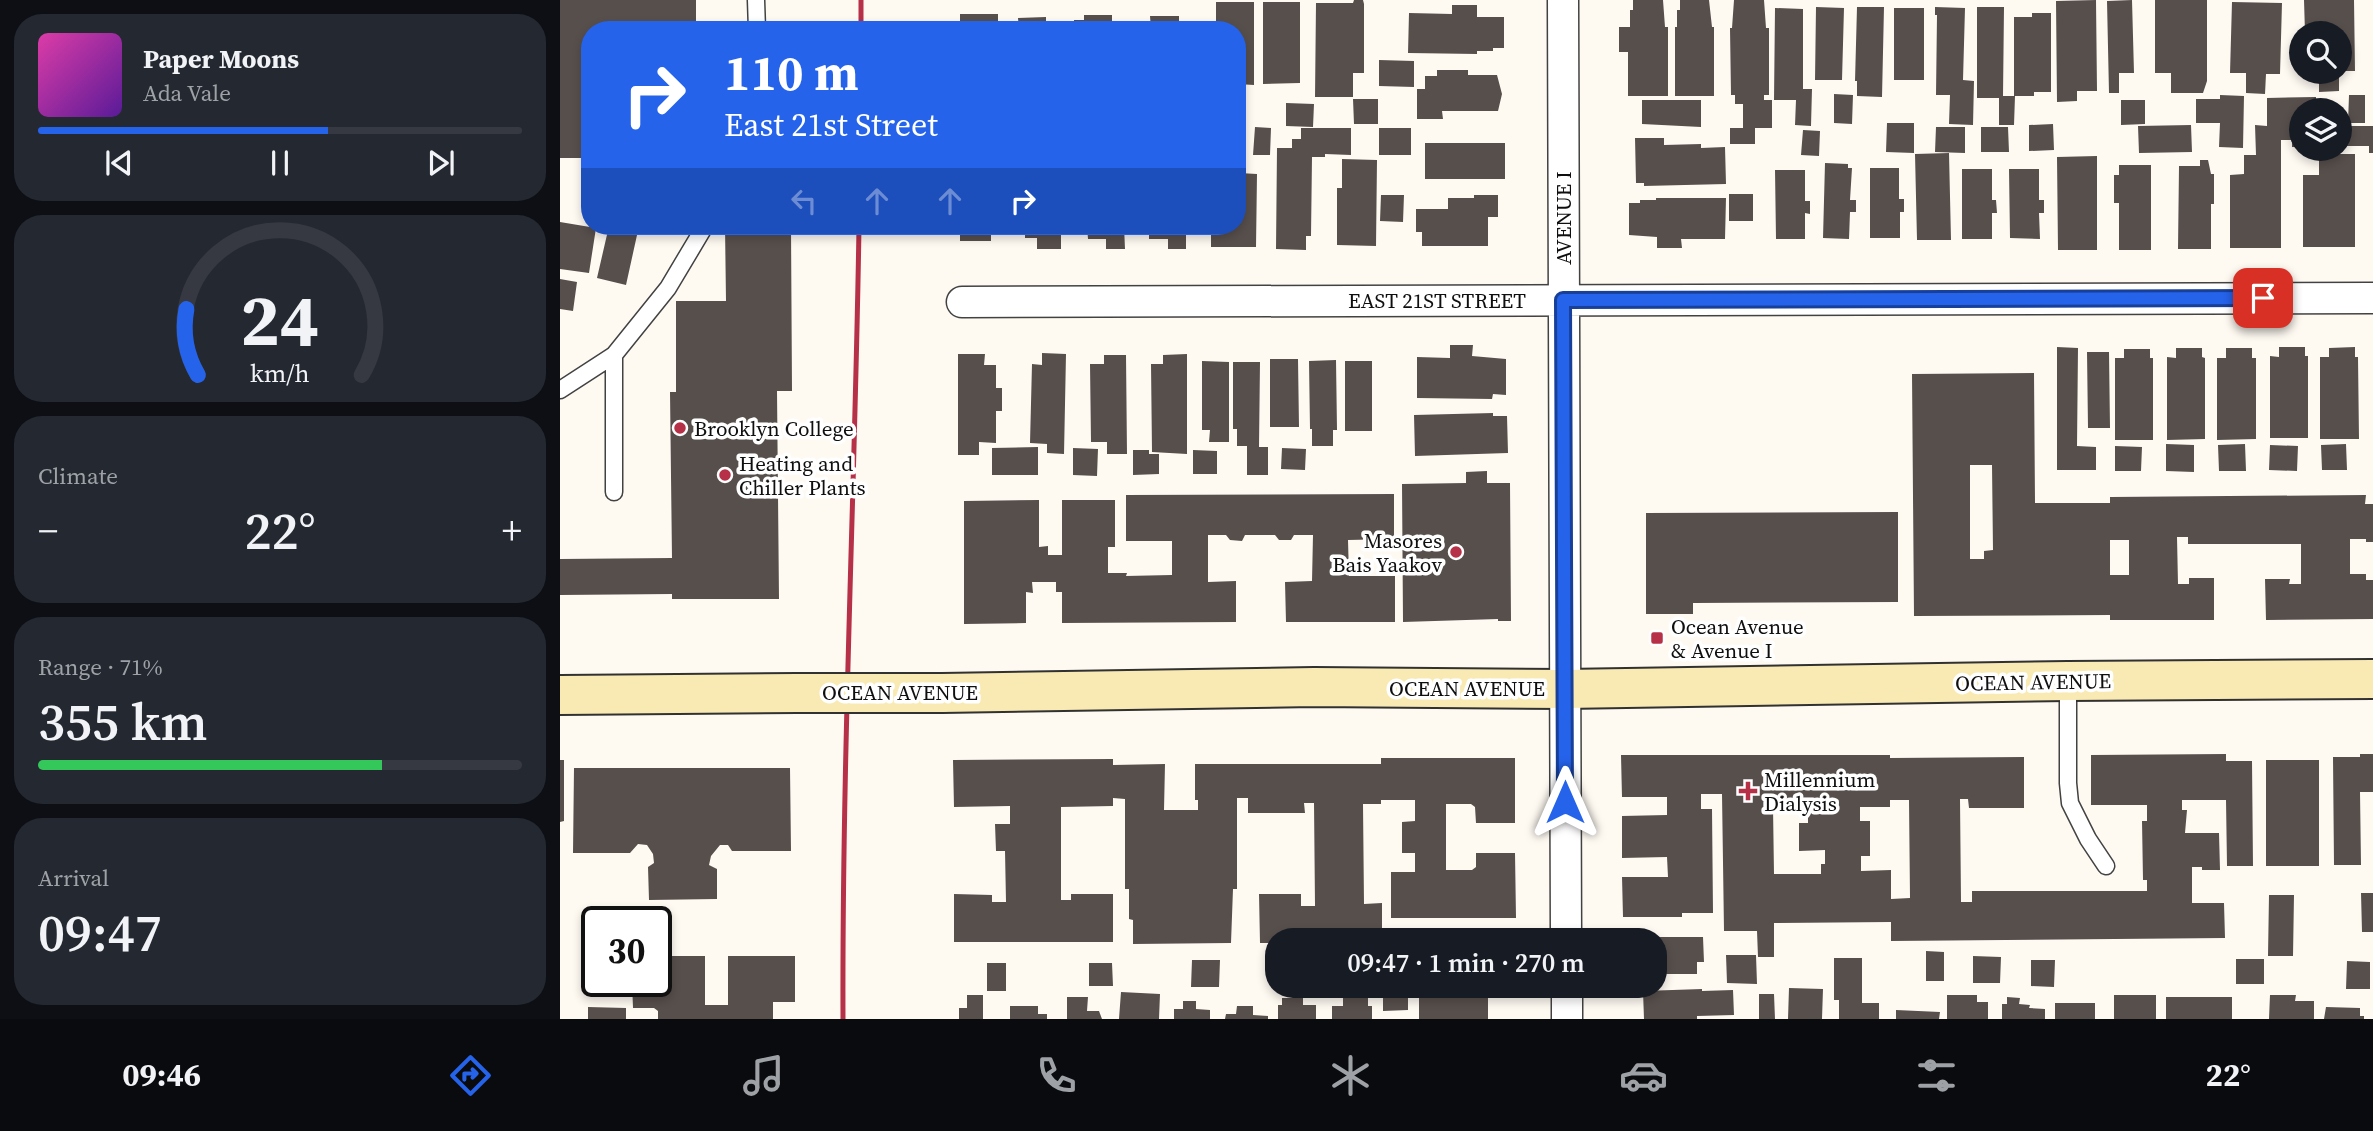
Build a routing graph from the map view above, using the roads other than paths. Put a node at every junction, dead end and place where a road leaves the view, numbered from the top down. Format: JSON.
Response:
{"nodes":[{"id":1,"x":757,"y":0,"type":"edge"},
{"id":2,"x":1563,"y":0,"type":"edge"},
{"id":3,"x":757,"y":21,"type":"edge"},
{"id":4,"x":700,"y":235,"type":"edge"},
{"id":5,"x":2373,"y":298,"type":"edge"},
{"id":6,"x":1563,"y":300,"type":"junction"},
{"id":7,"x":962,"y":302,"type":"dead end"},
{"id":8,"x":614,"y":355,"type":"junction"},
{"id":9,"x":560,"y":390,"type":"edge"},
{"id":10,"x":614,"y":492,"type":"dead end"},
{"id":11,"x":2373,"y":679,"type":"edge"},
{"id":12,"x":2068,"y":681,"type":"junction"},
{"id":13,"x":1565,"y":688,"type":"junction"},
{"id":14,"x":560,"y":695,"type":"edge"},
{"id":15,"x":2106,"y":866,"type":"dead end"},
{"id":16,"x":1566,"y":928,"type":"edge"},
{"id":17,"x":1567,"y":998,"type":"edge"},
{"id":18,"x":1567,"y":1019,"type":"edge"}],
"edges":[{"from":1,"to":3,"type":"lane"},
{"from":2,"to":6,"type":"street","name":"AVENUE I"},
{"from":4,"to":8,"type":"lane"},
{"from":5,"to":6,"type":"street","name":"EAST 21ST STREET"},
{"from":6,"to":7,"type":"street","name":"EAST 21ST STREET"},
{"from":6,"to":13,"type":"street","name":"AVENUE I"},
{"from":8,"to":9,"type":"lane"},
{"from":8,"to":10,"type":"lane"},
{"from":11,"to":12,"type":"main road","name":"OCEAN AVENUE"},
{"from":12,"to":13,"type":"main road","name":"OCEAN AVENUE"},
{"from":12,"to":15,"type":"lane"},
{"from":13,"to":14,"type":"main road","name":"OCEAN AVENUE","bridge":true},
{"from":13,"to":16,"type":"street","name":"AVENUE I"},
{"from":17,"to":18,"type":"street"}]}
